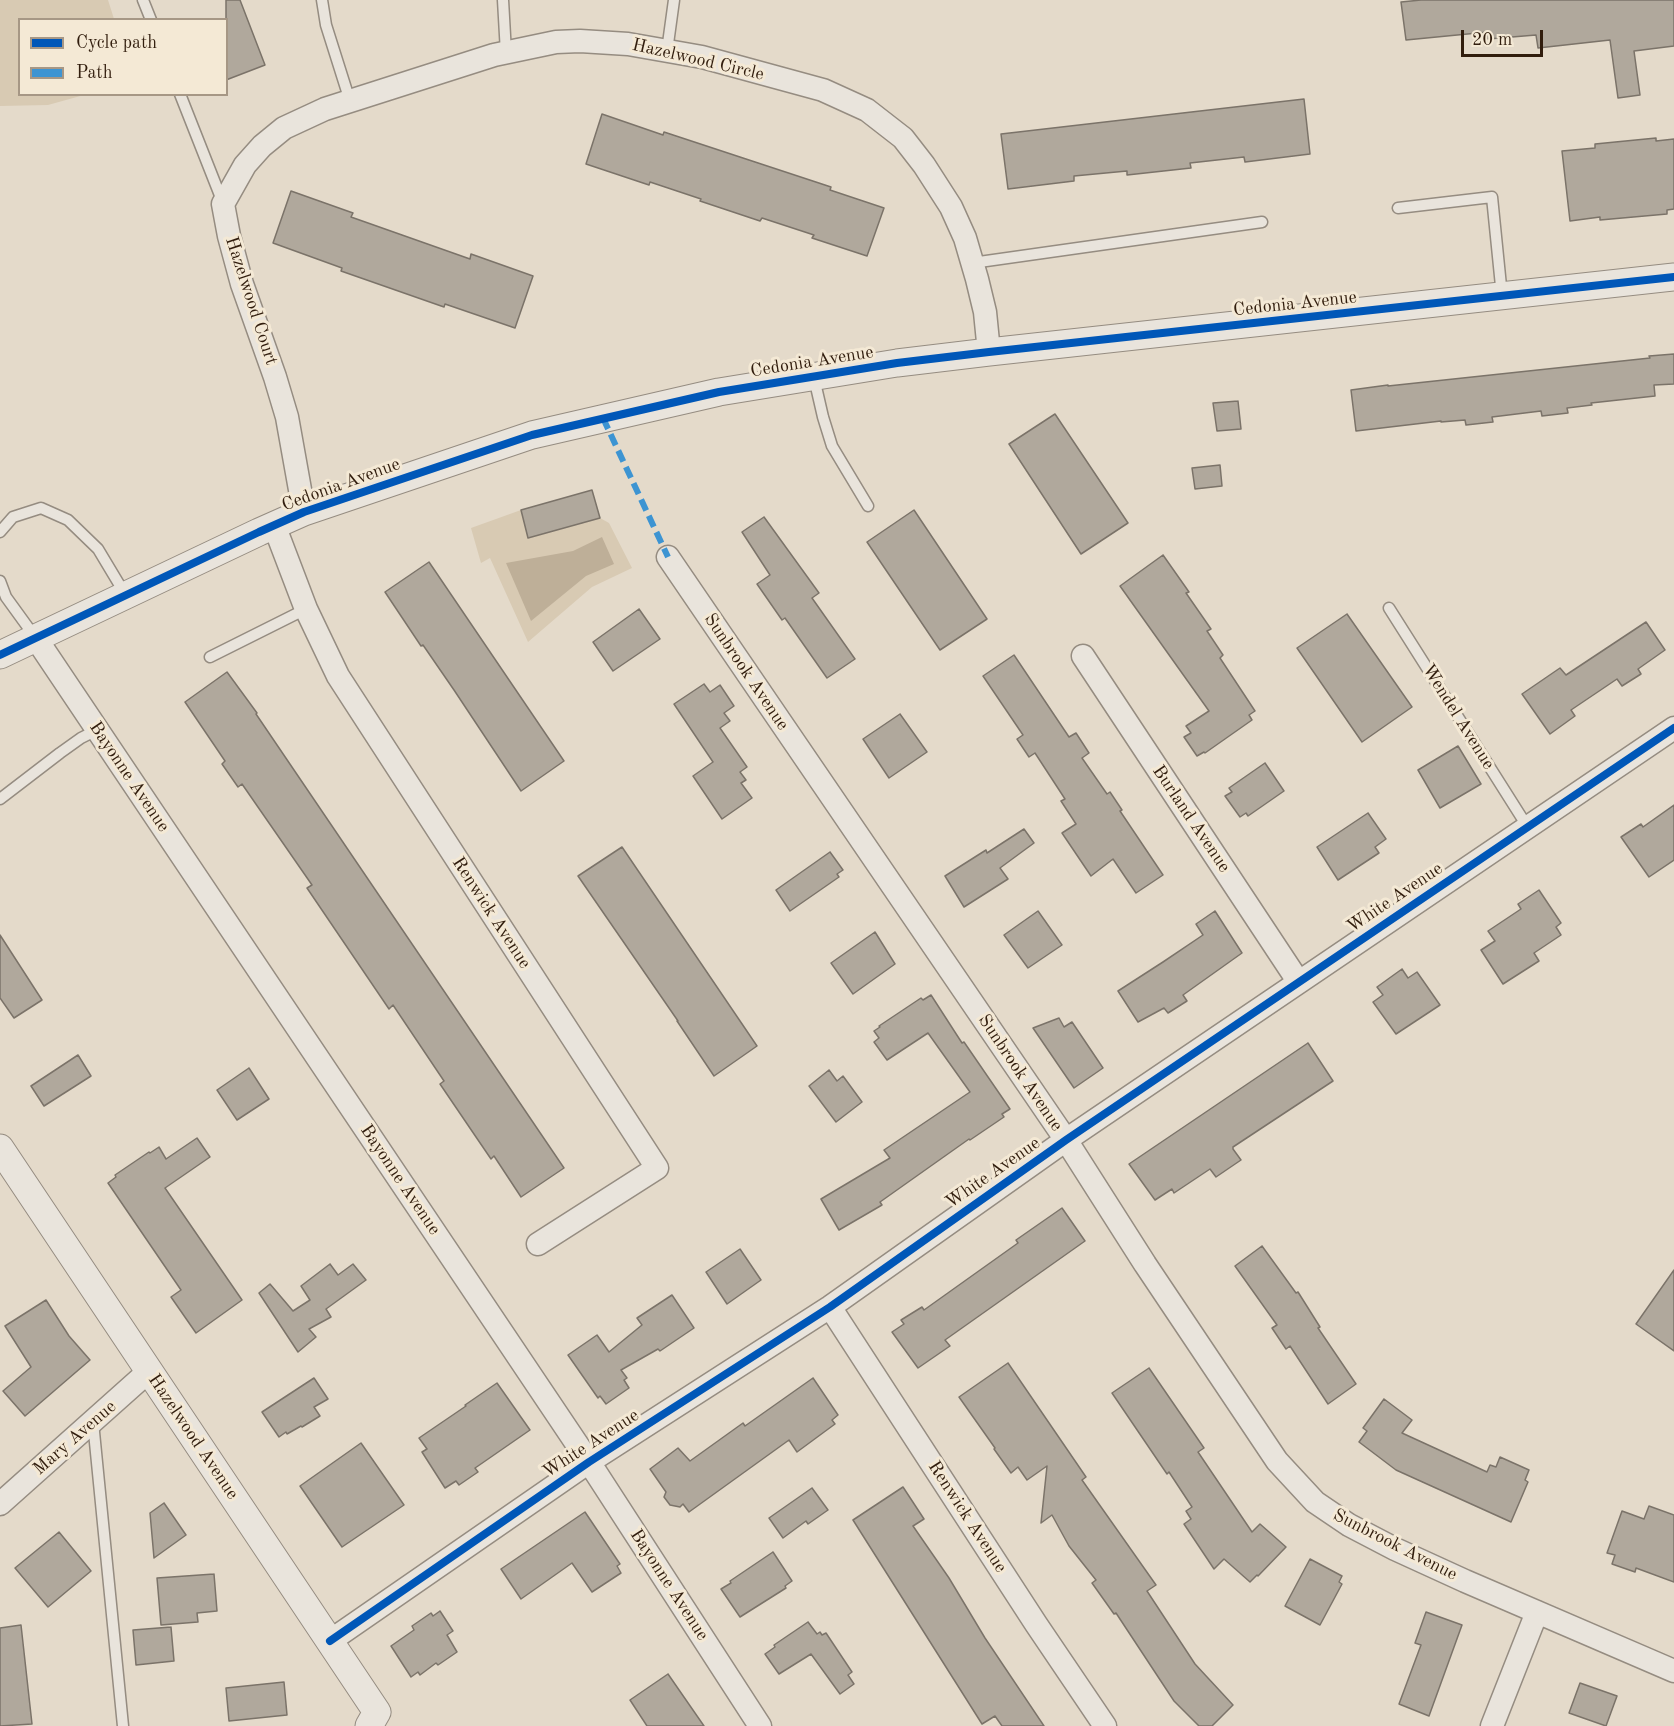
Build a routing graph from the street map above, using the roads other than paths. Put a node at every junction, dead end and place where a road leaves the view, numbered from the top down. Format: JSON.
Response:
{"nodes":[{"id":1,"x":143,"y":0,"type":"edge"},
{"id":2,"x":322,"y":0,"type":"edge"},
{"id":3,"x":503,"y":0,"type":"edge"},
{"id":4,"x":674,"y":0,"type":"edge"},
{"id":5,"x":150,"y":18,"type":"edge"},
{"id":6,"x":667,"y":51,"type":"junction"},
{"id":7,"x":506,"y":52,"type":"junction"},
{"id":8,"x":181,"y":96,"type":"edge"},
{"id":9,"x":350,"y":101,"type":"junction"},
{"id":10,"x":223,"y":204,"type":"junction"},
{"id":11,"x":1398,"y":208,"type":"dead end"},
{"id":12,"x":1262,"y":222,"type":"dead end"},
{"id":13,"x":972,"y":263,"type":"junction"},
{"id":14,"x":1674,"y":277,"type":"edge"},
{"id":15,"x":1503,"y":296,"type":"junction"},
{"id":16,"x":989,"y":351,"type":"junction"},
{"id":17,"x":814,"y":376,"type":"junction"},
{"id":18,"x":868,"y":506,"type":"dead end"},
{"id":19,"x":304,"y":512,"type":"junction"},
{"id":20,"x":274,"y":525,"type":"junction"},
{"id":21,"x":0,"y":532,"type":"edge"},
{"id":22,"x":668,"y":557,"type":"dead end"},
{"id":23,"x":0,"y":581,"type":"edge"},
{"id":24,"x":126,"y":594,"type":"junction"},
{"id":25,"x":1389,"y":608,"type":"dead end"},
{"id":26,"x":306,"y":609,"type":"junction"},
{"id":27,"x":35,"y":637,"type":"junction"},
{"id":28,"x":0,"y":655,"type":"edge"},
{"id":29,"x":1083,"y":656,"type":"dead end"},
{"id":30,"x":210,"y":657,"type":"dead end"},
{"id":31,"x":1674,"y":728,"type":"edge"},
{"id":32,"x":97,"y":730,"type":"junction"},
{"id":33,"x":0,"y":799,"type":"edge"},
{"id":34,"x":1527,"y":826,"type":"junction"},
{"id":35,"x":1298,"y":981,"type":"junction"},
{"id":36,"x":1066,"y":1140,"type":"junction"},
{"id":37,"x":0,"y":1148,"type":"edge"},
{"id":38,"x":538,"y":1244,"type":"dead end"},
{"id":39,"x":830,"y":1307,"type":"junction"},
{"id":40,"x":149,"y":1371,"type":"junction"},
{"id":41,"x":93,"y":1422,"type":"junction"},
{"id":42,"x":589,"y":1462,"type":"junction"},
{"id":43,"x":0,"y":1504,"type":"edge"},
{"id":44,"x":1537,"y":1612,"type":"junction"},
{"id":45,"x":330,"y":1641,"type":"junction"},
{"id":46,"x":1674,"y":1671,"type":"edge"},
{"id":47,"x":378,"y":1721,"type":"edge"},
{"id":48,"x":123,"y":1726,"type":"edge"},
{"id":49,"x":760,"y":1726,"type":"edge"},
{"id":50,"x":1105,"y":1726,"type":"edge"},
{"id":51,"x":1492,"y":1726,"type":"edge"}],
"edges":[{"from":1,"to":5,"type":"lane"},
{"from":2,"to":9,"type":"lane"},
{"from":3,"to":7,"type":"lane"},
{"from":4,"to":6,"type":"lane"},
{"from":6,"to":7,"type":"street","name":"Hazelwood Circle"},
{"from":6,"to":13,"type":"street","name":"Hazelwood Circle"},
{"from":7,"to":9,"type":"street","name":"Hazelwood Circle"},
{"from":8,"to":10,"type":"lane","name":"Hazelwood Court"},
{"from":9,"to":10,"type":"street","name":"Hazelwood Circle"},
{"from":10,"to":19,"type":"street","name":"Hazelwood Court"},
{"from":11,"to":15,"type":"lane"},
{"from":12,"to":13,"type":"lane"},
{"from":13,"to":16,"type":"street","name":"Hazelwood Circle"},
{"from":14,"to":15,"type":"street","name":"Cedonia Avenue"},
{"from":15,"to":16,"type":"street","name":"Cedonia Avenue"},
{"from":16,"to":17,"type":"street","name":"Cedonia Avenue"},
{"from":17,"to":18,"type":"lane"},
{"from":17,"to":19,"type":"street","name":"Cedonia Avenue"},
{"from":19,"to":20,"type":"street","name":"Cedonia Avenue"},
{"from":20,"to":24,"type":"street","name":"Cedonia Avenue"},
{"from":20,"to":26,"type":"street","name":"Renwick Avenue"},
{"from":21,"to":24,"type":"lane"},
{"from":22,"to":36,"type":"street","name":"Sunbrook Avenue"},
{"from":23,"to":27,"type":"lane"},
{"from":24,"to":27,"type":"street","name":"Cedonia Avenue"},
{"from":25,"to":34,"type":"lane","name":"Wendel Avenue"},
{"from":26,"to":30,"type":"lane"},
{"from":26,"to":38,"type":"street","name":"Renwick Avenue"},
{"from":27,"to":28,"type":"street","name":"Cedonia Avenue"},
{"from":27,"to":32,"type":"street","name":"Bayonne Avenue"},
{"from":29,"to":35,"type":"street","name":"Burland Avenue"},
{"from":31,"to":34,"type":"street","name":"White Avenue"},
{"from":32,"to":33,"type":"lane"},
{"from":32,"to":42,"type":"street","name":"Bayonne Avenue"},
{"from":34,"to":35,"type":"street","name":"White Avenue"},
{"from":35,"to":36,"type":"street","name":"White Avenue"},
{"from":36,"to":39,"type":"street","name":"White Avenue"},
{"from":36,"to":44,"type":"street","name":"Sunbrook Avenue"},
{"from":37,"to":40,"type":"street","name":"Hazelwood Avenue"},
{"from":39,"to":42,"type":"street","name":"White Avenue"},
{"from":39,"to":50,"type":"street","name":"Renwick Avenue"},
{"from":40,"to":41,"type":"street","name":"Mary Avenue"},
{"from":40,"to":45,"type":"street","name":"Hazelwood Avenue"},
{"from":41,"to":43,"type":"street","name":"Mary Avenue"},
{"from":41,"to":48,"type":"lane"},
{"from":42,"to":45,"type":"street","name":"White Avenue"},
{"from":42,"to":49,"type":"street","name":"Bayonne Avenue"},
{"from":44,"to":46,"type":"street","name":"Sunbrook Avenue"},
{"from":44,"to":51,"type":"street"},
{"from":45,"to":47,"type":"street","name":"Hazelwood Avenue"}]}
